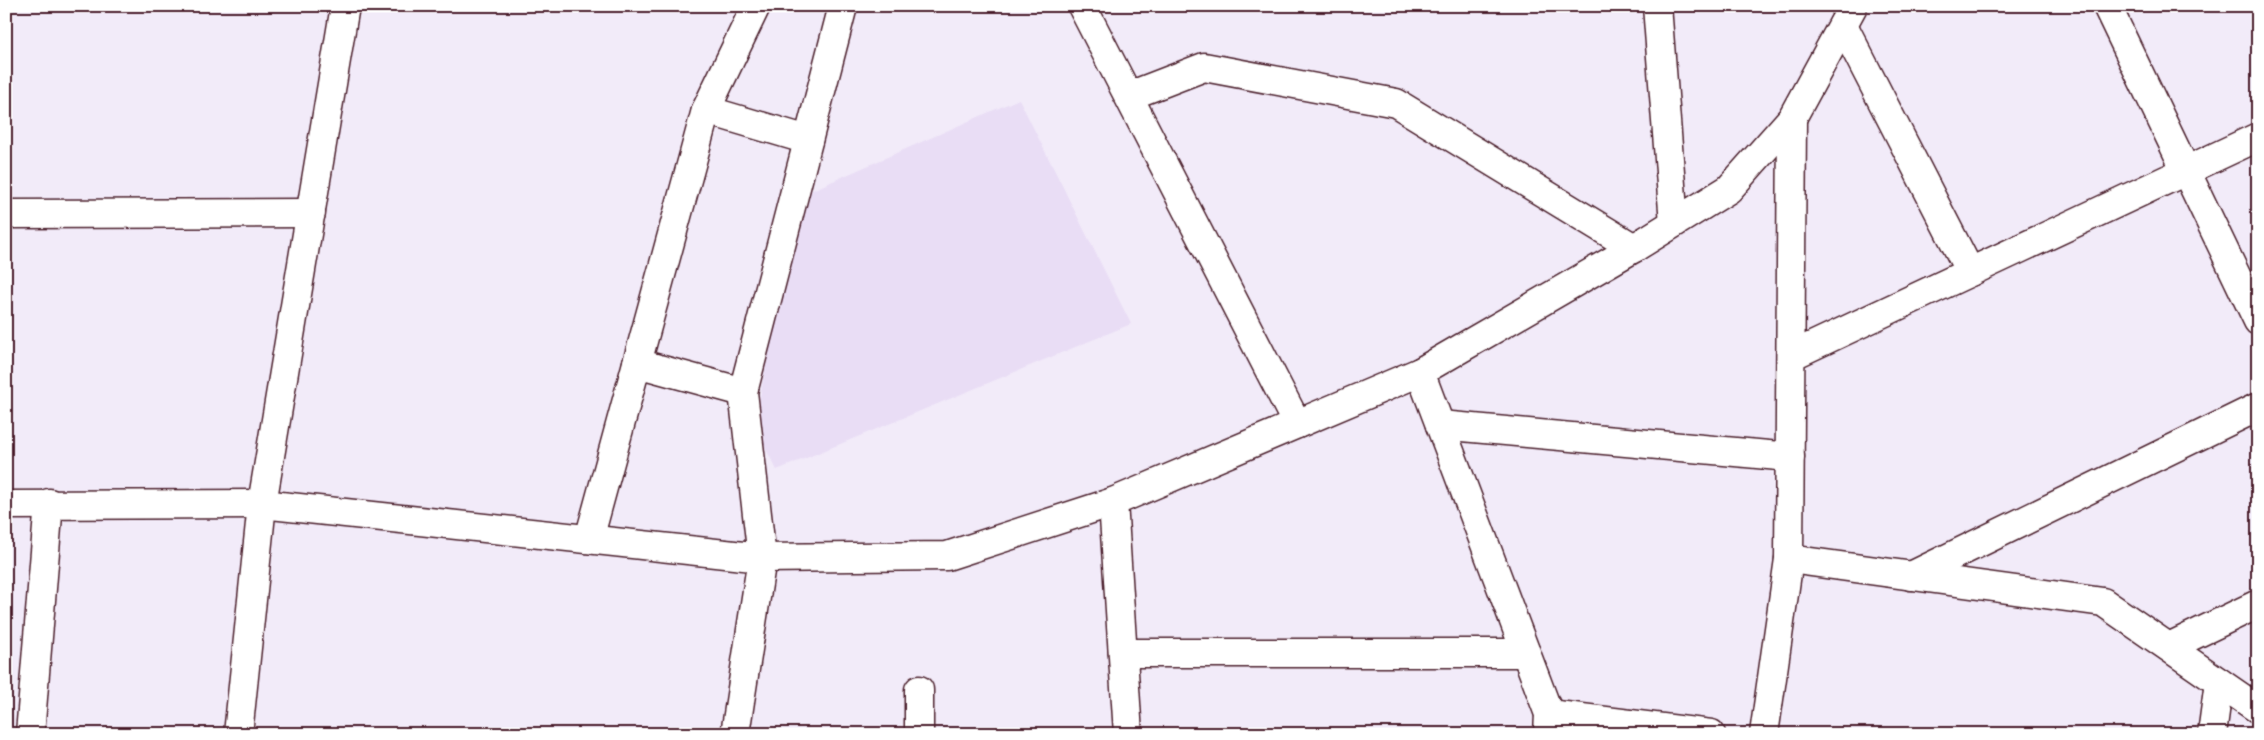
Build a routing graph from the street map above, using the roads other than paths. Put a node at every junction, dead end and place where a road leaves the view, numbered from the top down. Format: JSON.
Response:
{"nodes":[{"id":1,"x":345,"y":6,"type":"edge"},
{"id":2,"x":756,"y":6,"type":"edge"},
{"id":3,"x":843,"y":6,"type":"edge"},
{"id":4,"x":1082,"y":6,"type":"edge"},
{"id":5,"x":1657,"y":6,"type":"edge"},
{"id":6,"x":2107,"y":6,"type":"edge"},
{"id":7,"x":1848,"y":16,"type":"edge"},
{"id":8,"x":1129,"y":96,"type":"junction"},
{"id":9,"x":706,"y":110,"type":"junction"},
{"id":10,"x":1792,"y":118,"type":"junction"},
{"id":11,"x":2258,"y":137,"type":"edge"},
{"id":12,"x":808,"y":140,"type":"junction"},
{"id":13,"x":2186,"y":171,"type":"junction"},
{"id":14,"x":311,"y":213,"type":"junction"},
{"id":15,"x":6,"y":214,"type":"edge"},
{"id":16,"x":1674,"y":223,"type":"junction"},
{"id":17,"x":1634,"y":248,"type":"junction"},
{"id":18,"x":1970,"y":272,"type":"junction"},
{"id":19,"x":2258,"y":321,"type":"edge"},
{"id":20,"x":1790,"y":356,"type":"junction"},
{"id":21,"x":637,"y":363,"type":"junction"},
{"id":22,"x":1420,"y":372,"type":"junction"},
{"id":23,"x":743,"y":392,"type":"junction"},
{"id":24,"x":2258,"y":407,"type":"edge"},
{"id":25,"x":1297,"y":424,"type":"junction"},
{"id":26,"x":1440,"y":425,"type":"junction"},
{"id":27,"x":1790,"y":456,"type":"junction"},
{"id":28,"x":1113,"y":502,"type":"junction"},
{"id":29,"x":49,"y":503,"type":"junction"},
{"id":30,"x":262,"y":504,"type":"junction"},
{"id":31,"x":6,"y":505,"type":"edge"},
{"id":32,"x":589,"y":539,"type":"junction"},
{"id":33,"x":762,"y":558,"type":"junction"},
{"id":34,"x":1789,"y":559,"type":"junction"},
{"id":35,"x":1911,"y":576,"type":"junction"},
{"id":36,"x":2258,"y":604,"type":"edge"},
{"id":37,"x":2169,"y":647,"type":"junction"},
{"id":38,"x":1123,"y":653,"type":"junction"},
{"id":39,"x":1526,"y":654,"type":"junction"},
{"id":40,"x":2219,"y":682,"type":"junction"},
{"id":41,"x":919,"y":690,"type":"dead end"},
{"id":42,"x":2258,"y":709,"type":"edge"},
{"id":43,"x":1548,"y":724,"type":"edge"},
{"id":44,"x":30,"y":734,"type":"edge"},
{"id":45,"x":238,"y":734,"type":"edge"},
{"id":46,"x":735,"y":734,"type":"edge"},
{"id":47,"x":919,"y":734,"type":"edge"},
{"id":48,"x":1128,"y":734,"type":"edge"},
{"id":49,"x":1711,"y":734,"type":"edge"},
{"id":50,"x":1764,"y":734,"type":"edge"},
{"id":51,"x":2212,"y":734,"type":"edge"}],
"edges":[{"from":1,"to":14,"type":"street"},
{"from":2,"to":9,"type":"street"},
{"from":3,"to":12,"type":"street"},
{"from":4,"to":8,"type":"street"},
{"from":5,"to":16,"type":"street"},
{"from":6,"to":13,"type":"street"},
{"from":7,"to":10,"type":"street"},
{"from":7,"to":18,"type":"street"},
{"from":8,"to":17,"type":"street"},
{"from":8,"to":25,"type":"street"},
{"from":9,"to":12,"type":"street"},
{"from":9,"to":21,"type":"street"},
{"from":10,"to":16,"type":"street"},
{"from":10,"to":20,"type":"street"},
{"from":11,"to":13,"type":"street"},
{"from":12,"to":23,"type":"street"},
{"from":13,"to":18,"type":"street"},
{"from":13,"to":19,"type":"street"},
{"from":14,"to":15,"type":"street"},
{"from":14,"to":30,"type":"street"},
{"from":16,"to":17,"type":"street"},
{"from":17,"to":22,"type":"street"},
{"from":18,"to":20,"type":"street"},
{"from":20,"to":27,"type":"street"},
{"from":21,"to":23,"type":"street"},
{"from":21,"to":32,"type":"street"},
{"from":22,"to":25,"type":"street"},
{"from":22,"to":26,"type":"street"},
{"from":23,"to":33,"type":"street"},
{"from":24,"to":35,"type":"street"},
{"from":25,"to":28,"type":"street"},
{"from":26,"to":27,"type":"street"},
{"from":26,"to":39,"type":"street"},
{"from":27,"to":34,"type":"street"},
{"from":28,"to":33,"type":"street"},
{"from":28,"to":38,"type":"street"},
{"from":29,"to":30,"type":"street"},
{"from":29,"to":31,"type":"street"},
{"from":29,"to":44,"type":"street"},
{"from":30,"to":32,"type":"street"},
{"from":30,"to":45,"type":"street"},
{"from":32,"to":33,"type":"street"},
{"from":33,"to":46,"type":"street"},
{"from":34,"to":35,"type":"street"},
{"from":34,"to":50,"type":"street"},
{"from":35,"to":37,"type":"street"},
{"from":36,"to":37,"type":"street"},
{"from":37,"to":40,"type":"street"},
{"from":38,"to":39,"type":"street"},
{"from":38,"to":48,"type":"street"},
{"from":39,"to":43,"type":"street"},
{"from":40,"to":42,"type":"street"},
{"from":40,"to":51,"type":"street"},
{"from":41,"to":47,"type":"street"},
{"from":43,"to":49,"type":"street"}]}
